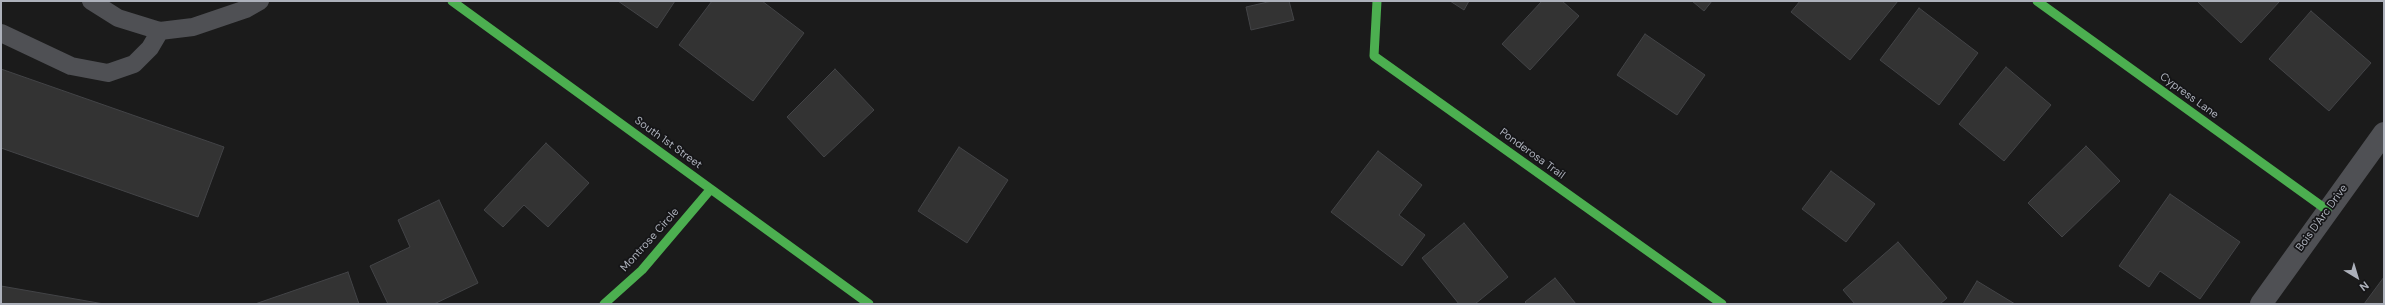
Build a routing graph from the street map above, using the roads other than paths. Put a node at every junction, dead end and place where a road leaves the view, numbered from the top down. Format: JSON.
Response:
{"nodes":[{"id":1,"x":91,"y":1,"type":"edge"},
{"id":2,"x":260,"y":1,"type":"edge"},
{"id":3,"x":452,"y":1,"type":"edge"},
{"id":4,"x":1377,"y":1,"type":"edge"},
{"id":5,"x":2037,"y":1,"type":"edge"},
{"id":6,"x":160,"y":31,"type":"junction"},
{"id":7,"x":1,"y":33,"type":"edge"},
{"id":8,"x":2384,"y":133,"type":"edge"},
{"id":9,"x":710,"y":190,"type":"junction"},
{"id":10,"x":2327,"y":210,"type":"junction"},
{"id":11,"x":604,"y":304,"type":"edge"},
{"id":12,"x":869,"y":304,"type":"edge"},
{"id":13,"x":1722,"y":304,"type":"edge"},
{"id":14,"x":2260,"y":304,"type":"edge"}],
"edges":[{"from":1,"to":6,"type":"lane"},
{"from":2,"to":6,"type":"lane"},
{"from":3,"to":9,"type":"street","name":"South 1st Street"},
{"from":4,"to":13,"type":"street","name":"Ponderosa Trail"},
{"from":5,"to":10,"type":"street","name":"Cypress Lane"},
{"from":6,"to":7,"type":"lane"},
{"from":8,"to":10,"type":"street","name":"Bois D'Arc Drive"},
{"from":9,"to":11,"type":"street","name":"Montrose Circle"},
{"from":9,"to":12,"type":"street","name":"South 1st Street"},
{"from":10,"to":14,"type":"street","name":"Bois D'Arc Drive"}]}
